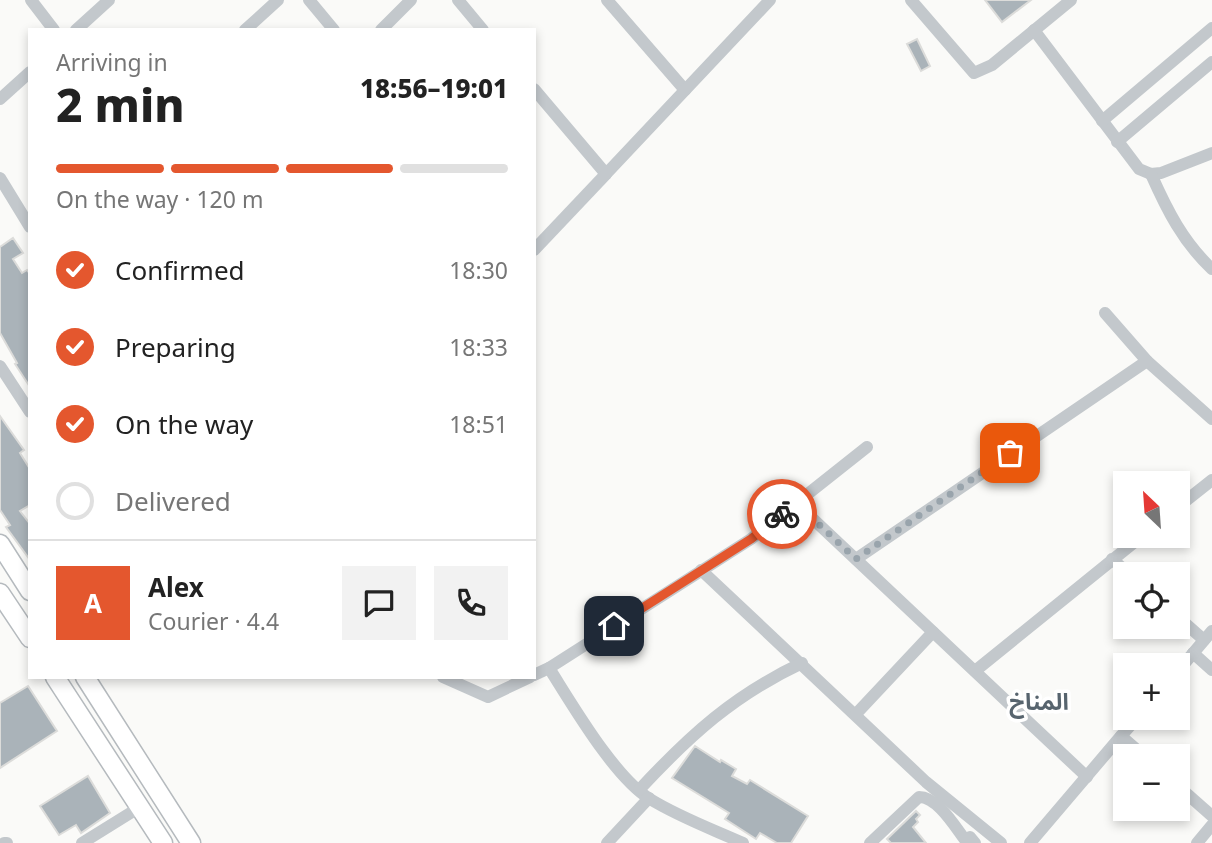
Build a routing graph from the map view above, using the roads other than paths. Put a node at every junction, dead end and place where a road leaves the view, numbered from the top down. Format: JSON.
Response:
{"nodes":[{"id":1,"x":31,"y":0,"type":"edge"},
{"id":2,"x":109,"y":0,"type":"edge"},
{"id":3,"x":278,"y":0,"type":"edge"},
{"id":4,"x":309,"y":0,"type":"edge"},
{"id":5,"x":411,"y":0,"type":"edge"},
{"id":6,"x":457,"y":0,"type":"edge"},
{"id":7,"x":770,"y":0,"type":"edge"},
{"id":8,"x":911,"y":0,"type":"edge"},
{"id":9,"x":1071,"y":0,"type":"edge"},
{"id":10,"x":613,"y":2,"type":"edge"},
{"id":11,"x":52,"y":28,"type":"edge"},
{"id":12,"x":78,"y":28,"type":"edge"},
{"id":13,"x":247,"y":28,"type":"edge"},
{"id":14,"x":332,"y":28,"type":"edge"},
{"id":15,"x":383,"y":28,"type":"edge"},
{"id":16,"x":481,"y":28,"type":"edge"},
{"id":17,"x":1212,"y":28,"type":"edge"},
{"id":18,"x":1034,"y":30,"type":"junction"},
{"id":19,"x":1212,"y":62,"type":"edge"},
{"id":20,"x":28,"y":74,"type":"edge"},
{"id":21,"x":685,"y":90,"type":"junction"},
{"id":22,"x":536,"y":93,"type":"edge"},
{"id":23,"x":0,"y":99,"type":"edge"},
{"id":24,"x":1102,"y":121,"type":"junction"},
{"id":25,"x":1117,"y":142,"type":"junction"},
{"id":26,"x":1212,"y":153,"type":"edge"},
{"id":27,"x":606,"y":174,"type":"junction"},
{"id":28,"x":1151,"y":174,"type":"junction"},
{"id":29,"x":0,"y":178,"type":"edge"},
{"id":30,"x":28,"y":223,"type":"edge"},
{"id":31,"x":536,"y":248,"type":"edge"},
{"id":32,"x":1212,"y":269,"type":"edge"},
{"id":33,"x":1105,"y":313,"type":"dead end"},
{"id":34,"x":1147,"y":360,"type":"junction"},
{"id":35,"x":0,"y":366,"type":"edge"},
{"id":36,"x":28,"y":409,"type":"edge"},
{"id":37,"x":1212,"y":419,"type":"edge"},
{"id":38,"x":867,"y":447,"type":"dead end"},
{"id":39,"x":1212,"y":480,"type":"edge"},
{"id":40,"x":1190,"y":497,"type":"edge"},
{"id":41,"x":796,"y":503,"type":"junction"},
{"id":42,"x":0,"y":544,"type":"edge"},
{"id":43,"x":1126,"y":548,"type":"edge"},
{"id":44,"x":856,"y":559,"type":"junction"},
{"id":45,"x":1112,"y":559,"type":"junction"},
{"id":46,"x":1115,"y":562,"type":"edge"},
{"id":47,"x":701,"y":570,"type":"junction"},
{"id":48,"x":28,"y":588,"type":"edge"},
{"id":49,"x":0,"y":593,"type":"edge"},
{"id":50,"x":1190,"y":625,"type":"edge"},
{"id":51,"x":933,"y":632,"type":"junction"},
{"id":52,"x":28,"y":635,"type":"edge"},
{"id":53,"x":1208,"y":636,"type":"edge"},
{"id":54,"x":1193,"y":653,"type":"junction"},
{"id":55,"x":1190,"y":657,"type":"edge"},
{"id":56,"x":802,"y":663,"type":"junction"},
{"id":57,"x":549,"y":668,"type":"junction"},
{"id":58,"x":1212,"y":670,"type":"edge"},
{"id":59,"x":975,"y":671,"type":"junction"},
{"id":60,"x":536,"y":674,"type":"edge"},
{"id":61,"x":56,"y":679,"type":"edge"},
{"id":62,"x":86,"y":679,"type":"edge"},
{"id":63,"x":447,"y":679,"type":"edge"},
{"id":64,"x":526,"y":679,"type":"edge"},
{"id":65,"x":856,"y":714,"type":"junction"},
{"id":66,"x":1126,"y":730,"type":"edge"},
{"id":67,"x":1121,"y":736,"type":"junction"},
{"id":68,"x":1130,"y":744,"type":"edge"},
{"id":69,"x":1087,"y":777,"type":"junction"},
{"id":70,"x":644,"y":794,"type":"junction"},
{"id":71,"x":1190,"y":797,"type":"edge"},
{"id":72,"x":140,"y":807,"type":"junction"},
{"id":73,"x":1212,"y":816,"type":"edge"},
{"id":74,"x":1212,"y":825,"type":"edge"},
{"id":75,"x":82,"y":843,"type":"edge"},
{"id":76,"x":163,"y":843,"type":"edge"},
{"id":77,"x":191,"y":843,"type":"edge"},
{"id":78,"x":607,"y":843,"type":"edge"},
{"id":79,"x":743,"y":843,"type":"edge"},
{"id":80,"x":870,"y":843,"type":"edge"},
{"id":81,"x":975,"y":843,"type":"edge"},
{"id":82,"x":1001,"y":843,"type":"edge"},
{"id":83,"x":1030,"y":843,"type":"edge"},
{"id":84,"x":1197,"y":843,"type":"edge"}],
"edges":[{"from":1,"to":11,"type":"street"},
{"from":2,"to":12,"type":"street"},
{"from":3,"to":13,"type":"street"},
{"from":4,"to":14,"type":"street"},
{"from":5,"to":15,"type":"street"},
{"from":6,"to":16,"type":"street"},
{"from":7,"to":21,"type":"street"},
{"from":8,"to":18,"type":"street"},
{"from":9,"to":18,"type":"street"},
{"from":10,"to":21,"type":"street"},
{"from":17,"to":24,"type":"street"},
{"from":18,"to":24,"type":"street"},
{"from":19,"to":25,"type":"street"},
{"from":20,"to":23,"type":"street"},
{"from":21,"to":27,"type":"street"},
{"from":22,"to":27,"type":"street"},
{"from":24,"to":25,"type":"street"},
{"from":25,"to":28,"type":"street"},
{"from":26,"to":28,"type":"street"},
{"from":27,"to":31,"type":"street"},
{"from":28,"to":32,"type":"street"},
{"from":29,"to":30,"type":"street"},
{"from":33,"to":34,"type":"street"},
{"from":34,"to":37,"type":"street"},
{"from":34,"to":44,"type":"street"},
{"from":35,"to":36,"type":"street"},
{"from":38,"to":41,"type":"street"},
{"from":39,"to":40,"type":"street"},
{"from":41,"to":44,"type":"street"},
{"from":41,"to":47,"type":"street"},
{"from":42,"to":48,"type":"main road"},
{"from":43,"to":45,"type":"street"},
{"from":44,"to":51,"type":"street"},
{"from":45,"to":46,"type":"street"},
{"from":45,"to":59,"type":"street"},
{"from":47,"to":56,"type":"street"},
{"from":47,"to":57,"type":"street"},
{"from":49,"to":52,"type":"main road"},
{"from":50,"to":53,"type":"street"},
{"from":51,"to":59,"type":"street"},
{"from":51,"to":65,"type":"street"},
{"from":53,"to":54,"type":"street"},
{"from":54,"to":55,"type":"street"},
{"from":54,"to":58,"type":"street"},
{"from":56,"to":65,"type":"street"},
{"from":56,"to":70,"type":"street"},
{"from":57,"to":60,"type":"street"},
{"from":57,"to":70,"type":"street"},
{"from":59,"to":69,"type":"street"},
{"from":61,"to":72,"type":"main road"},
{"from":62,"to":77,"type":"main road"},
{"from":63,"to":64,"type":"street"},
{"from":65,"to":82,"type":"street"},
{"from":66,"to":67,"type":"street"},
{"from":67,"to":68,"type":"street"},
{"from":67,"to":69,"type":"street"},
{"from":69,"to":83,"type":"street"},
{"from":70,"to":78,"type":"street"},
{"from":70,"to":79,"type":"street"},
{"from":71,"to":73,"type":"street"},
{"from":72,"to":75,"type":"street"},
{"from":72,"to":76,"type":"main road"},
{"from":74,"to":84,"type":"street"},
{"from":80,"to":81,"type":"street"}]}
